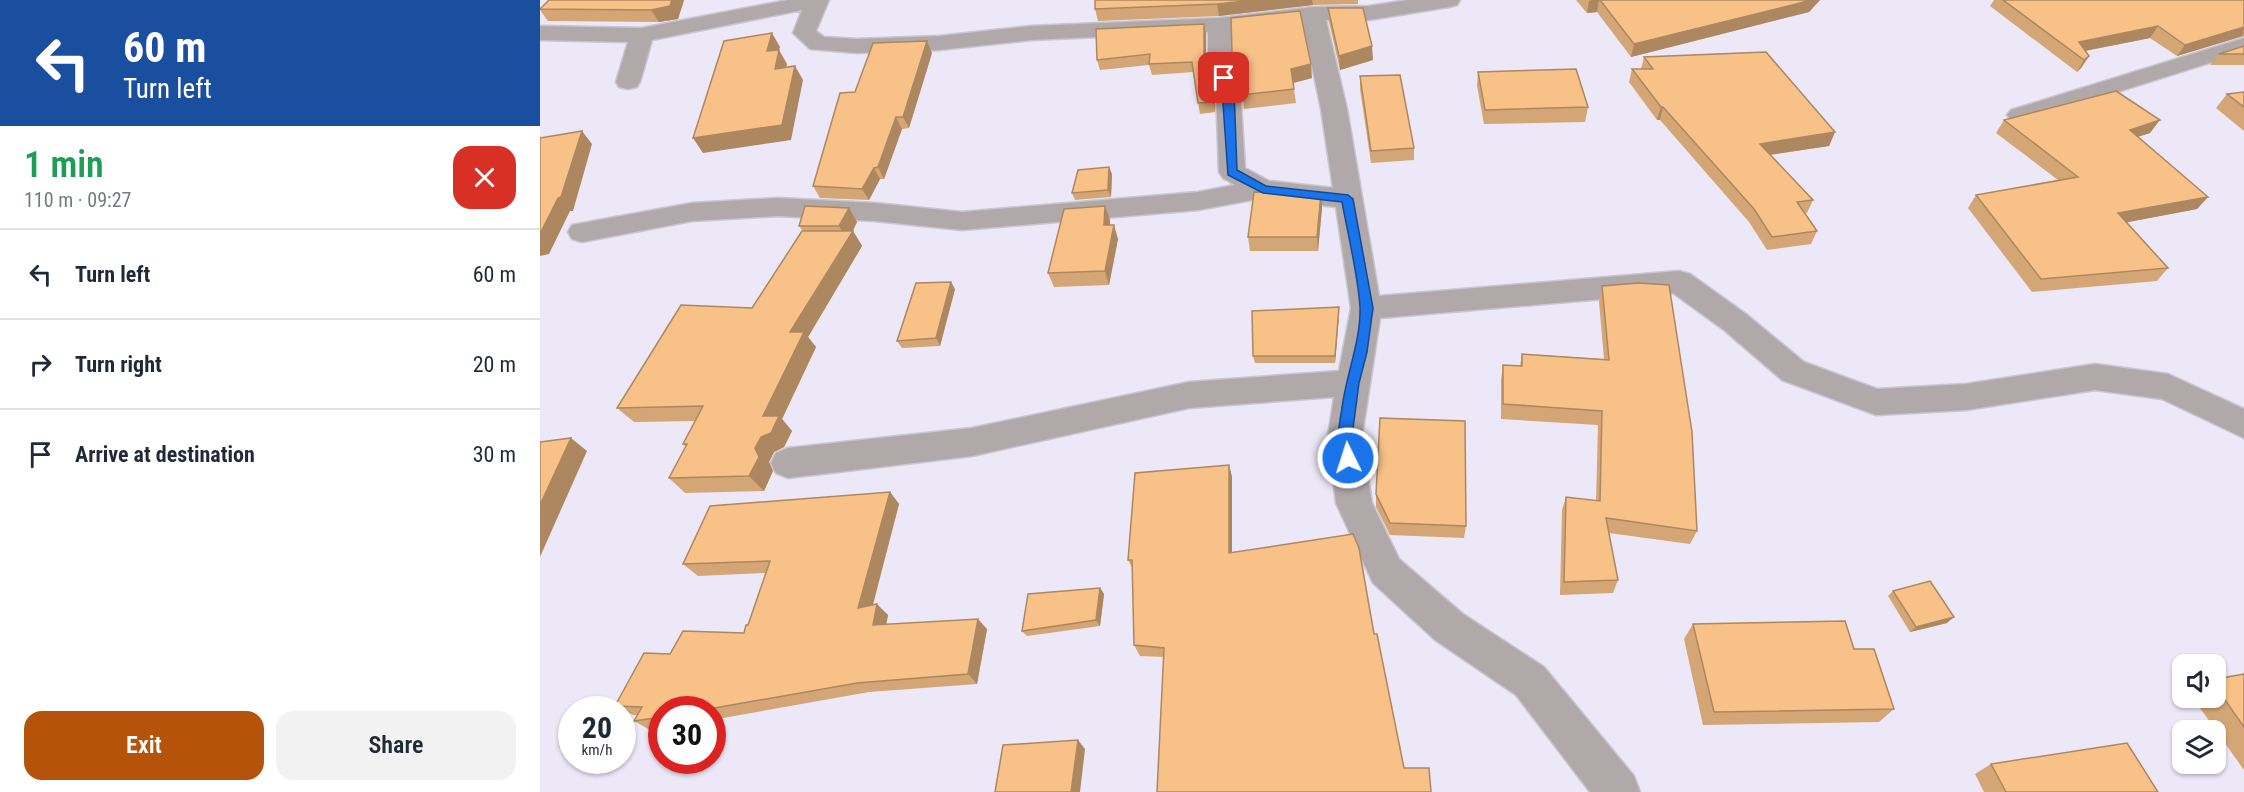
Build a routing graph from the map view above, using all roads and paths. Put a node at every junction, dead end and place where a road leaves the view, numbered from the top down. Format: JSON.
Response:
{"nodes":[{"id":1,"x":1449,"y":0,"type":"edge"},
{"id":2,"x":817,"y":1,"type":"edge"},
{"id":3,"x":1313,"y":14,"type":"junction"},
{"id":4,"x":1220,"y":25,"type":"junction"},
{"id":5,"x":540,"y":33,"type":"edge"},
{"id":6,"x":642,"y":35,"type":"junction"},
{"id":7,"x":2244,"y":45,"type":"edge"},
{"id":8,"x":628,"y":82,"type":"dead end"},
{"id":9,"x":2020,"y":115,"type":"edge"},
{"id":10,"x":1263,"y":189,"type":"junction"},
{"id":11,"x":1348,"y":199,"type":"junction"},
{"id":12,"x":582,"y":232,"type":"dead end"},
{"id":13,"x":1366,"y":308,"type":"junction"},
{"id":14,"x":1352,"y":383,"type":"junction"},
{"id":15,"x":2244,"y":424,"type":"edge"},
{"id":16,"x":788,"y":464,"type":"dead end"},
{"id":17,"x":1618,"y":792,"type":"edge"}],
"edges":[{"from":1,"to":3,"type":"street"},
{"from":2,"to":4,"type":"street"},
{"from":2,"to":6,"type":"street"},
{"from":3,"to":4,"type":"street"},
{"from":3,"to":11,"type":"street"},
{"from":4,"to":10,"type":"street"},
{"from":5,"to":6,"type":"street"},
{"from":6,"to":8,"type":"street"},
{"from":7,"to":9,"type":"street"},
{"from":10,"to":11,"type":"street"},
{"from":10,"to":12,"type":"street"},
{"from":11,"to":13,"type":"street"},
{"from":13,"to":14,"type":"street"},
{"from":13,"to":15,"type":"street"},
{"from":14,"to":16,"type":"street"},
{"from":14,"to":17,"type":"street"}]}
